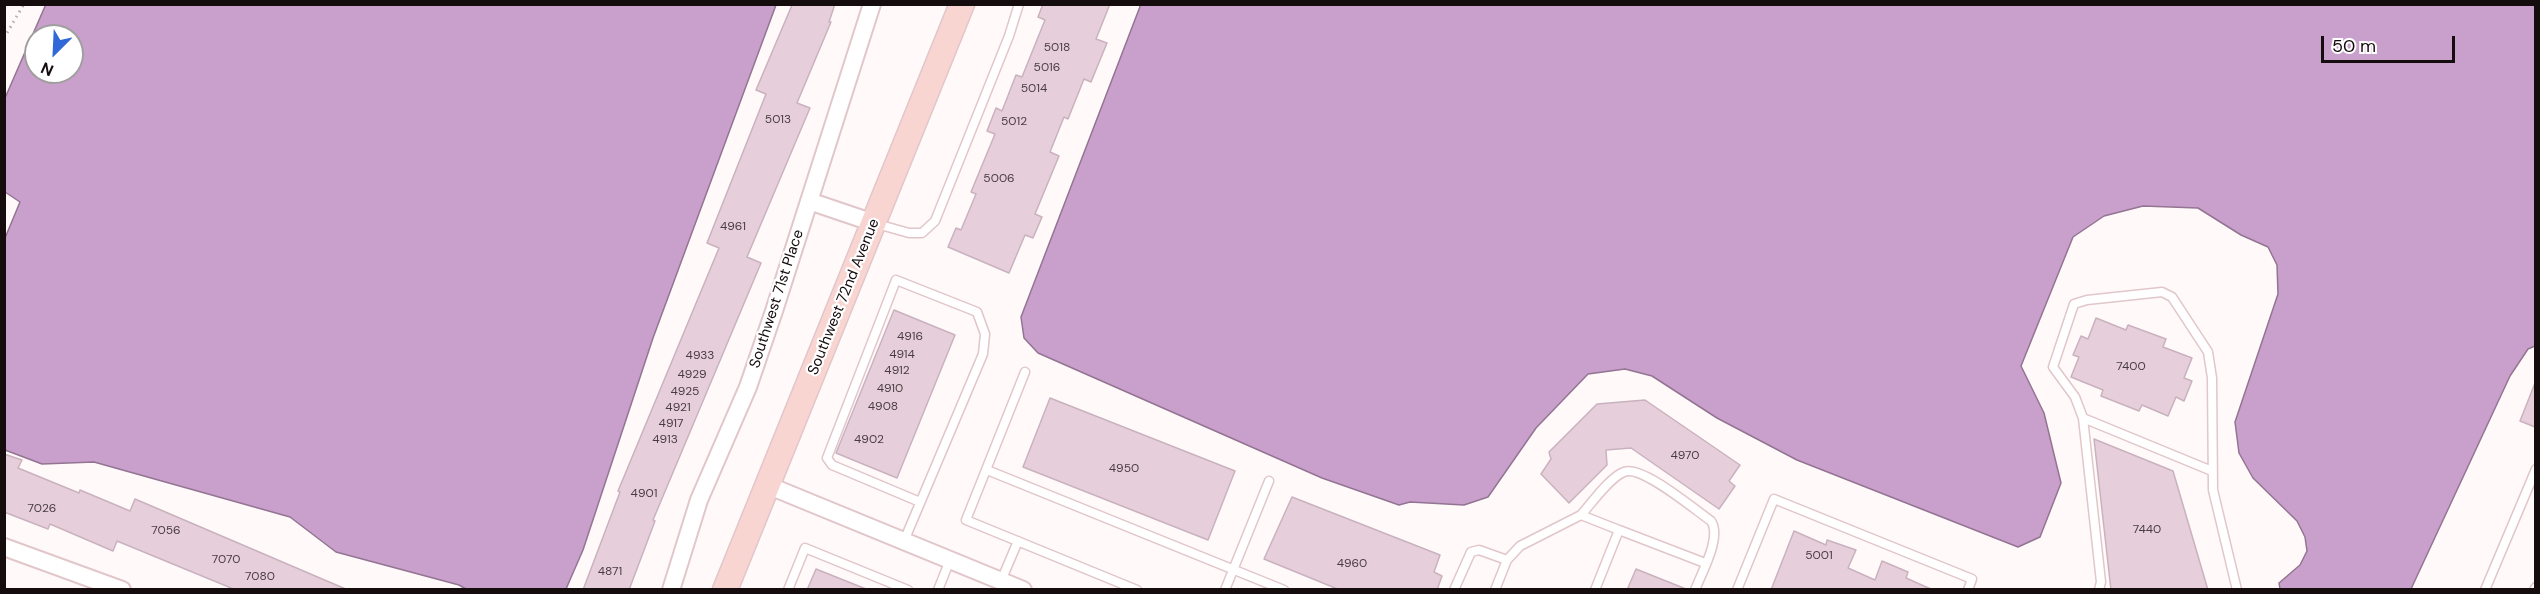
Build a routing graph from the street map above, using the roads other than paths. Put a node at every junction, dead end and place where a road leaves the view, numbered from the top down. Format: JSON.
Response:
{"nodes":[{"id":1,"x":872,"y":4,"type":"edge"},
{"id":2,"x":963,"y":4,"type":"edge"},
{"id":3,"x":1019,"y":4,"type":"edge"},
{"id":4,"x":809,"y":201,"type":"junction"},
{"id":5,"x":874,"y":223,"type":"junction"},
{"id":6,"x":1025,"y":372,"type":"dead end"},
{"id":7,"x":2083,"y":418,"type":"junction"},
{"id":8,"x":2535,"y":469,"type":"edge"},
{"id":9,"x":987,"y":470,"type":"junction"},
{"id":10,"x":2212,"y":471,"type":"junction"},
{"id":11,"x":1269,"y":482,"type":"dead end"},
{"id":12,"x":767,"y":485,"type":"junction"},
{"id":13,"x":921,"y":502,"type":"junction"},
{"id":14,"x":1581,"y":515,"type":"junction"},
{"id":15,"x":1619,"y":530,"type":"junction"},
{"id":16,"x":904,"y":541,"type":"junction"},
{"id":17,"x":1018,"y":541,"type":"junction"},
{"id":18,"x":4,"y":547,"type":"edge"},
{"id":19,"x":950,"y":560,"type":"junction"},
{"id":20,"x":1507,"y":560,"type":"junction"},
{"id":21,"x":1705,"y":563,"type":"junction"},
{"id":22,"x":1233,"y":569,"type":"junction"},
{"id":23,"x":1001,"y":581,"type":"junction"},
{"id":24,"x":2100,"y":586,"type":"edge"},
{"id":25,"x":122,"y":590,"type":"edge"},
{"id":26,"x":671,"y":590,"type":"edge"},
{"id":27,"x":725,"y":590,"type":"edge"},
{"id":28,"x":788,"y":590,"type":"edge"},
{"id":29,"x":908,"y":590,"type":"edge"},
{"id":30,"x":938,"y":590,"type":"edge"},
{"id":31,"x":1023,"y":590,"type":"edge"},
{"id":32,"x":1137,"y":590,"type":"edge"},
{"id":33,"x":1225,"y":590,"type":"edge"},
{"id":34,"x":1284,"y":590,"type":"edge"},
{"id":35,"x":1454,"y":590,"type":"edge"},
{"id":36,"x":1495,"y":590,"type":"edge"},
{"id":37,"x":1594,"y":590,"type":"edge"},
{"id":38,"x":1695,"y":590,"type":"edge"},
{"id":39,"x":1737,"y":590,"type":"edge"},
{"id":40,"x":1968,"y":590,"type":"edge"},
{"id":41,"x":2238,"y":590,"type":"edge"},
{"id":42,"x":2486,"y":590,"type":"edge"}],
"edges":[{"from":1,"to":4,"type":"street","name":"Southwest 71st Place"},
{"from":2,"to":5,"type":"street","name":"Southwest 72nd Avenue"},
{"from":3,"to":5,"type":"lane"},
{"from":4,"to":5,"type":"street"},
{"from":4,"to":26,"type":"street","name":"Southwest 71st Place"},
{"from":5,"to":12,"type":"street","name":"Southwest 72nd Avenue"},
{"from":6,"to":9,"type":"lane"},
{"from":7,"to":10,"type":"lane"},
{"from":7,"to":10,"type":"lane"},
{"from":7,"to":24,"type":"lane"},
{"from":8,"to":42,"type":"lane"},
{"from":9,"to":17,"type":"lane"},
{"from":9,"to":22,"type":"lane"},
{"from":10,"to":41,"type":"lane"},
{"from":11,"to":22,"type":"lane"},
{"from":12,"to":16,"type":"street"},
{"from":12,"to":27,"type":"street","name":"Southwest 72nd Avenue"},
{"from":13,"to":13,"type":"lane"},
{"from":13,"to":16,"type":"lane"},
{"from":14,"to":15,"type":"lane"},
{"from":14,"to":20,"type":"lane"},
{"from":14,"to":21,"type":"lane"},
{"from":15,"to":21,"type":"lane"},
{"from":15,"to":37,"type":"lane"},
{"from":16,"to":19,"type":"street"},
{"from":17,"to":23,"type":"lane"},
{"from":17,"to":32,"type":"lane"},
{"from":18,"to":25,"type":"street"},
{"from":19,"to":23,"type":"street"},
{"from":19,"to":30,"type":"lane"},
{"from":20,"to":35,"type":"lane"},
{"from":20,"to":36,"type":"lane"},
{"from":21,"to":38,"type":"lane"},
{"from":22,"to":33,"type":"lane"},
{"from":22,"to":34,"type":"lane"},
{"from":23,"to":31,"type":"street"},
{"from":28,"to":29,"type":"lane"},
{"from":39,"to":40,"type":"lane"}]}
